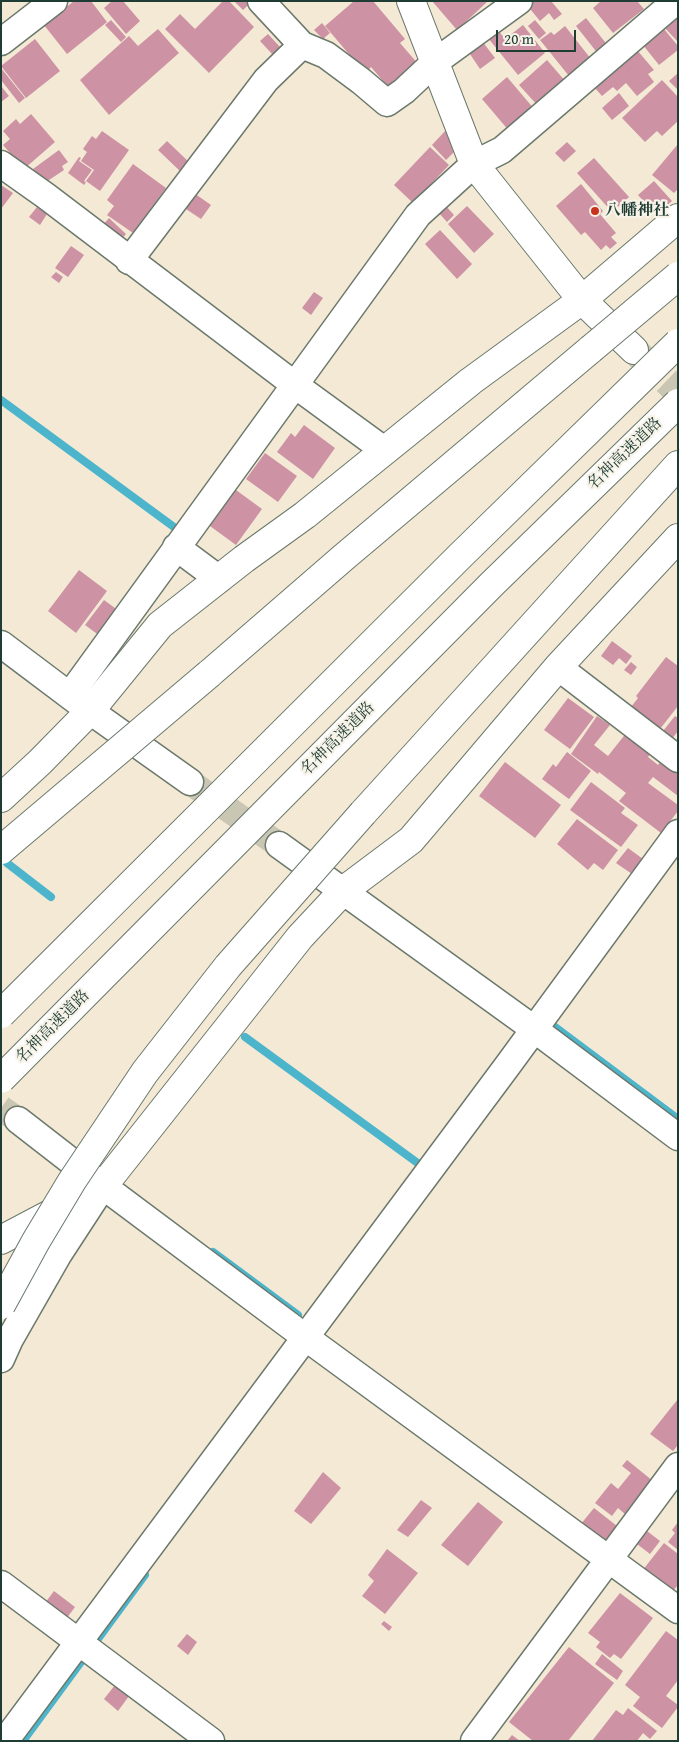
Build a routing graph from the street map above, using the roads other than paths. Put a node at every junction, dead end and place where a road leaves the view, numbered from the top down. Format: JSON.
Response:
{"nodes":[{"id":1,"x":54,"y":1,"type":"edge"},
{"id":2,"x":261,"y":1,"type":"edge"},
{"id":3,"x":411,"y":1,"type":"edge"},
{"id":4,"x":519,"y":1,"type":"edge"},
{"id":5,"x":676,"y":1,"type":"edge"},
{"id":6,"x":1,"y":42,"type":"edge"},
{"id":7,"x":302,"y":45,"type":"junction"},
{"id":8,"x":435,"y":62,"type":"junction"},
{"id":9,"x":1,"y":164,"type":"edge"},
{"id":10,"x":474,"y":164,"type":"junction"},
{"id":11,"x":678,"y":218,"type":"edge"},
{"id":12,"x":129,"y":261,"type":"junction"},
{"id":13,"x":678,"y":276,"type":"edge"},
{"id":14,"x":582,"y":300,"type":"junction"},
{"id":15,"x":678,"y":343,"type":"edge"},
{"id":16,"x":634,"y":350,"type":"tunnel mouth"},
{"id":17,"x":295,"y":386,"type":"junction"},
{"id":18,"x":678,"y":403,"type":"edge"},
{"id":19,"x":384,"y":450,"type":"junction"},
{"id":20,"x":678,"y":465,"type":"edge"},
{"id":21,"x":678,"y":538,"type":"edge"},
{"id":22,"x":176,"y":547,"type":"junction"},
{"id":23,"x":219,"y":579,"type":"junction"},
{"id":24,"x":1,"y":644,"type":"edge"},
{"id":25,"x":558,"y":667,"type":"junction"},
{"id":26,"x":80,"y":703,"type":"junction"},
{"id":27,"x":678,"y":759,"type":"edge"},
{"id":28,"x":190,"y":782,"type":"tunnel mouth"},
{"id":29,"x":1,"y":798,"type":"edge"},
{"id":30,"x":678,"y":833,"type":"edge"},
{"id":31,"x":279,"y":845,"type":"tunnel mouth"},
{"id":32,"x":1,"y":850,"type":"edge"},
{"id":33,"x":343,"y":891,"type":"junction"},
{"id":34,"x":1,"y":1014,"type":"edge"},
{"id":35,"x":534,"y":1029,"type":"junction"},
{"id":36,"x":1,"y":1079,"type":"edge"},
{"id":37,"x":18,"y":1120,"type":"tunnel mouth"},
{"id":38,"x":678,"y":1138,"type":"edge"},
{"id":39,"x":103,"y":1186,"type":"junction"},
{"id":40,"x":1,"y":1240,"type":"edge"},
{"id":41,"x":1,"y":1305,"type":"edge"},
{"id":42,"x":305,"y":1337,"type":"junction"},
{"id":43,"x":1,"y":1359,"type":"edge"},
{"id":44,"x":678,"y":1466,"type":"edge"},
{"id":45,"x":609,"y":1559,"type":"junction"},
{"id":46,"x":1,"y":1584,"type":"edge"},
{"id":47,"x":678,"y":1610,"type":"edge"},
{"id":48,"x":78,"y":1642,"type":"junction"},
{"id":49,"x":6,"y":1741,"type":"edge"},
{"id":50,"x":211,"y":1741,"type":"edge"},
{"id":51,"x":474,"y":1741,"type":"edge"}],
"edges":[{"from":1,"to":6,"type":"street"},
{"from":2,"to":7,"type":"street"},
{"from":3,"to":8,"type":"main road"},
{"from":4,"to":8,"type":"street"},
{"from":5,"to":10,"type":"street"},
{"from":7,"to":8,"type":"street"},
{"from":7,"to":12,"type":"street"},
{"from":8,"to":10,"type":"main road"},
{"from":9,"to":12,"type":"street"},
{"from":10,"to":14,"type":"main road"},
{"from":10,"to":17,"type":"street"},
{"from":11,"to":14,"type":"main road"},
{"from":12,"to":17,"type":"street"},
{"from":13,"to":32,"type":"main road","bridge":true},
{"from":14,"to":16,"type":"main road"},
{"from":14,"to":19,"type":"main road"},
{"from":15,"to":34,"type":"main road","bridge":true},
{"from":17,"to":19,"type":"street"},
{"from":17,"to":22,"type":"street"},
{"from":18,"to":36,"type":"main road","name":"名神高速道路","bridge":true},
{"from":19,"to":23,"type":"main road"},
{"from":20,"to":41,"type":"main road","bridge":true},
{"from":21,"to":25,"type":"main road"},
{"from":22,"to":23,"type":"street"},
{"from":22,"to":26,"type":"street"},
{"from":23,"to":26,"type":"main road"},
{"from":24,"to":26,"type":"street"},
{"from":25,"to":27,"type":"street"},
{"from":25,"to":33,"type":"main road"},
{"from":26,"to":28,"type":"street"},
{"from":26,"to":29,"type":"main road"},
{"from":30,"to":35,"type":"street"},
{"from":31,"to":33,"type":"street"},
{"from":33,"to":35,"type":"street"},
{"from":33,"to":39,"type":"main road"},
{"from":35,"to":38,"type":"street"},
{"from":35,"to":42,"type":"street"},
{"from":37,"to":39,"type":"street"},
{"from":39,"to":40,"type":"main road"},
{"from":39,"to":42,"type":"street"},
{"from":39,"to":43,"type":"street"},
{"from":42,"to":45,"type":"street"},
{"from":42,"to":48,"type":"street"},
{"from":44,"to":45,"type":"street"},
{"from":45,"to":47,"type":"street"},
{"from":45,"to":51,"type":"street"},
{"from":46,"to":48,"type":"street"},
{"from":48,"to":49,"type":"street"},
{"from":48,"to":50,"type":"street"}]}
